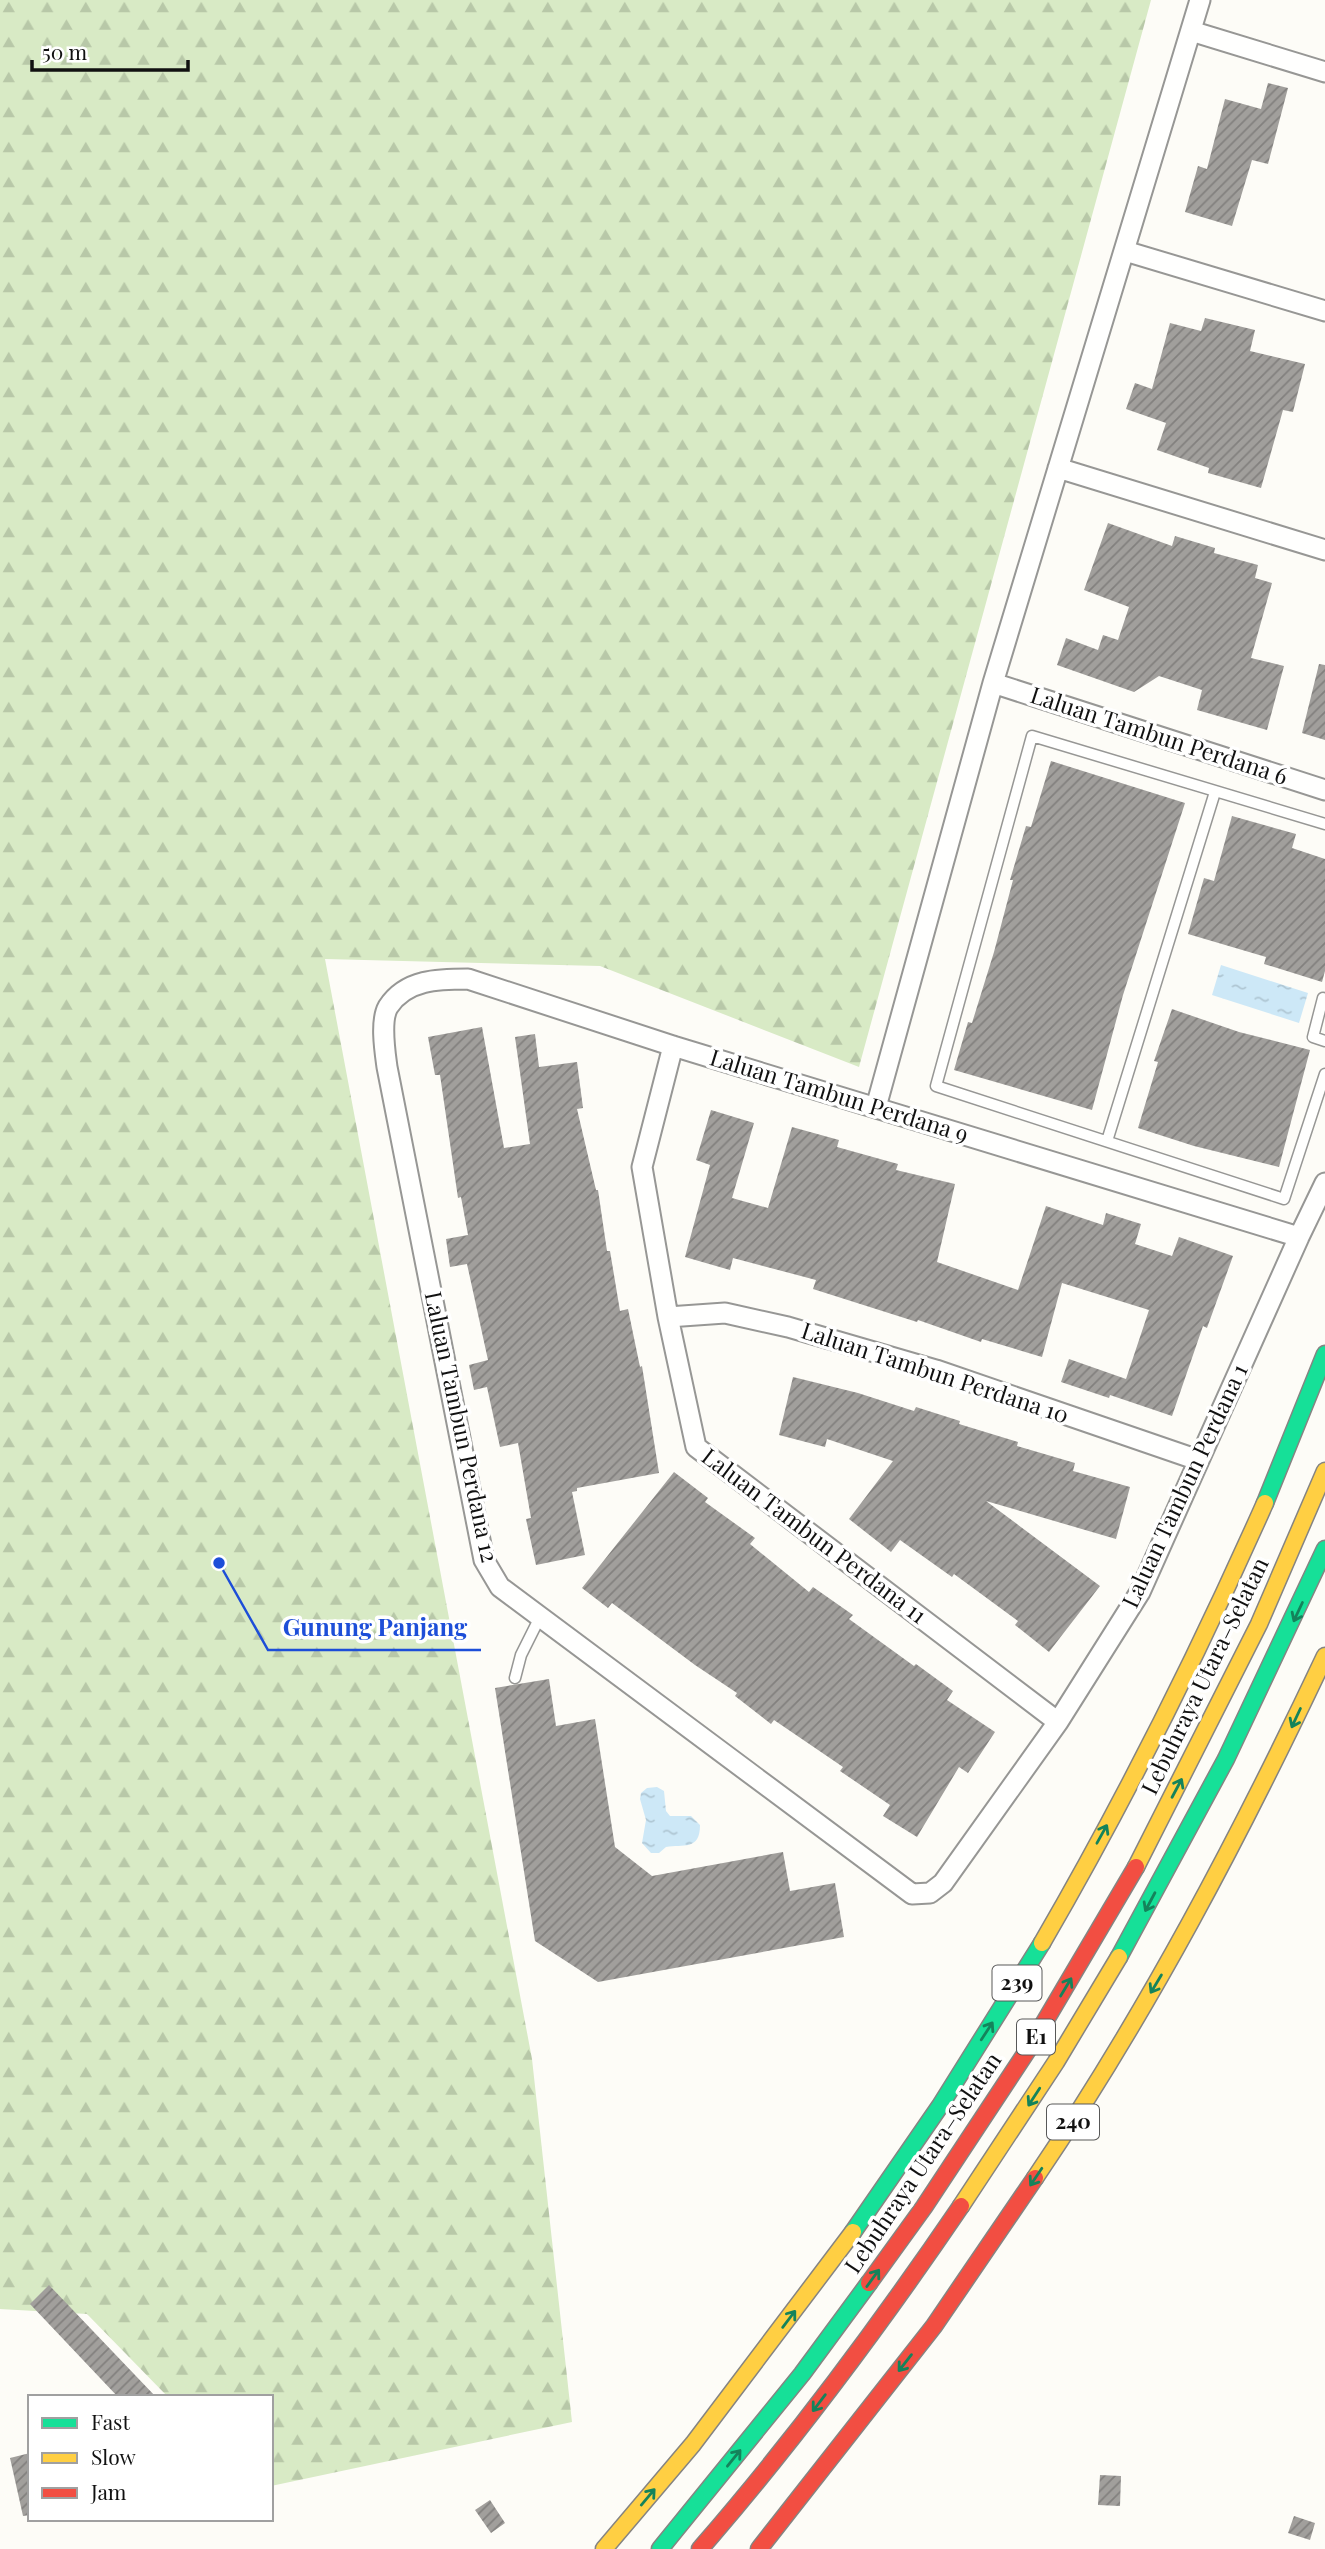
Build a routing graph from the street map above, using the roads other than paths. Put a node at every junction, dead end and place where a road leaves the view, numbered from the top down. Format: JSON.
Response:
{"nodes":[{"id":1,"x":1200,"y":0,"type":"edge"},
{"id":2,"x":1191,"y":32,"type":"junction"},
{"id":3,"x":1325,"y":72,"type":"edge"},
{"id":4,"x":1125,"y":251,"type":"junction"},
{"id":5,"x":1325,"y":311,"type":"edge"},
{"id":6,"x":1058,"y":468,"type":"junction"},
{"id":7,"x":1325,"y":550,"type":"edge"},
{"id":8,"x":993,"y":683,"type":"junction"},
{"id":9,"x":1325,"y":790,"type":"edge"},
{"id":10,"x":1215,"y":792,"type":"junction"},
{"id":11,"x":1325,"y":824,"type":"edge"},
{"id":12,"x":1325,"y":999,"type":"edge"},
{"id":13,"x":387,"y":1008,"type":"joint"},
{"id":14,"x":1325,"y":1041,"type":"edge"},
{"id":15,"x":673,"y":1046,"type":"junction"},
{"id":16,"x":1325,"y":1074,"type":"edge"},
{"id":17,"x":876,"y":1107,"type":"junction"},
{"id":18,"x":1107,"y":1141,"type":"junction"},
{"id":19,"x":1325,"y":1183,"type":"edge"},
{"id":20,"x":1298,"y":1237,"type":"junction"},
{"id":21,"x":668,"y":1317,"type":"junction"},
{"id":22,"x":1325,"y":1354,"type":"edge"},
{"id":23,"x":1198,"y":1460,"type":"junction"},
{"id":24,"x":1325,"y":1471,"type":"edge"},
{"id":25,"x":1325,"y":1549,"type":"edge"},
{"id":26,"x":540,"y":1617,"type":"junction"},
{"id":27,"x":1325,"y":1656,"type":"edge"},
{"id":28,"x":515,"y":1678,"type":"dead end"},
{"id":29,"x":1058,"y":1722,"type":"junction"},
{"id":30,"x":912,"y":1894,"type":"joint"},
{"id":31,"x":604,"y":2549,"type":"edge"},
{"id":32,"x":660,"y":2549,"type":"edge"},
{"id":33,"x":700,"y":2549,"type":"edge"},
{"id":34,"x":759,"y":2549,"type":"edge"}],
"edges":[{"from":1,"to":2,"type":"street"},
{"from":2,"to":3,"type":"street"},
{"from":2,"to":4,"type":"street"},
{"from":4,"to":5,"type":"street"},
{"from":4,"to":6,"type":"street"},
{"from":6,"to":7,"type":"street"},
{"from":6,"to":8,"type":"street"},
{"from":8,"to":9,"type":"street","name":"Laluan Tambun Perdana 6"},
{"from":8,"to":17,"type":"street"},
{"from":10,"to":11,"type":"lane"},
{"from":10,"to":18,"type":"lane"},
{"from":10,"to":18,"type":"lane"},
{"from":12,"to":14,"type":"lane"},
{"from":13,"to":15,"type":"street","name":"Laluan Tambun Perdana 9"},
{"from":13,"to":26,"type":"street","name":"Laluan Tambun Perdana 12"},
{"from":15,"to":17,"type":"street","name":"Laluan Tambun Perdana 9"},
{"from":15,"to":21,"type":"street","name":"Laluan Tambun Perdana 11"},
{"from":16,"to":18,"type":"lane"},
{"from":17,"to":20,"type":"street","name":"Laluan Tambun Perdana 9"},
{"from":19,"to":20,"type":"street","name":"Laluan Tambun Perdana 1"},
{"from":20,"to":23,"type":"street","name":"Laluan Tambun Perdana 1"},
{"from":21,"to":23,"type":"street","name":"Laluan Tambun Perdana 10"},
{"from":21,"to":29,"type":"street","name":"Laluan Tambun Perdana 11"},
{"from":31,"to":22,"type":"main road","number":"239","one_way":true},
{"from":23,"to":29,"type":"street","name":"Laluan Tambun Perdana 1"},
{"from":32,"to":24,"type":"main road","name":"Lebuhraya Utara–Selatan","number":"E1","one_way":true},
{"from":25,"to":33,"type":"main road","number":"E1","one_way":true},
{"from":26,"to":28,"type":"lane"},
{"from":26,"to":30,"type":"street","name":"Laluan Tambun Perdana 12"},
{"from":27,"to":34,"type":"main road","number":"240","one_way":true},
{"from":29,"to":30,"type":"street","name":"Laluan Tambun Perdana 1"}]}
